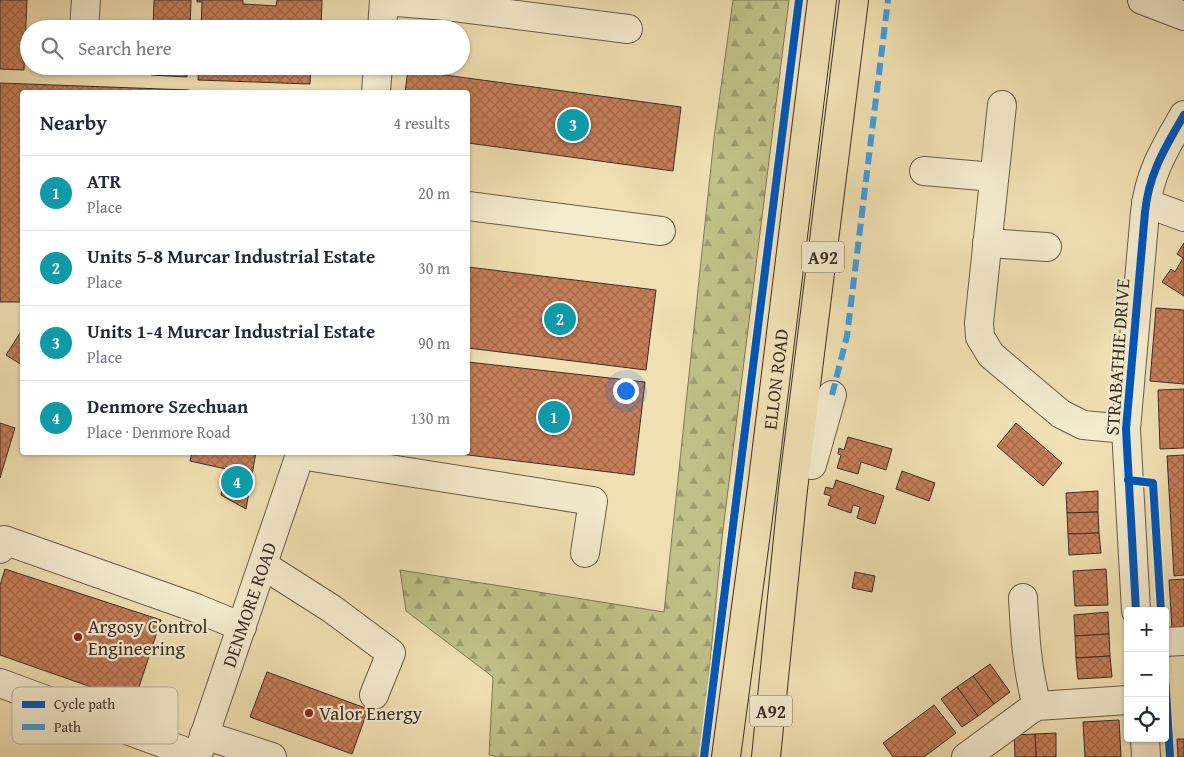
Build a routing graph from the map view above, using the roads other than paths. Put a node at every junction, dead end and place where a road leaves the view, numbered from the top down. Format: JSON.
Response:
{"nodes":[{"id":1,"x":86,"y":0,"type":"edge"},
{"id":2,"x":822,"y":0,"type":"edge"},
{"id":3,"x":854,"y":0,"type":"edge"},
{"id":4,"x":1142,"y":0,"type":"edge"},
{"id":5,"x":384,"y":1,"type":"edge"},
{"id":6,"x":1184,"y":16,"type":"edge"},
{"id":7,"x":85,"y":20,"type":"edge"},
{"id":8,"x":383,"y":20,"type":"edge"},
{"id":9,"x":628,"y":29,"type":"dead end"},
{"id":10,"x":377,"y":75,"type":"edge"},
{"id":11,"x":376,"y":90,"type":"edge"},
{"id":12,"x":1002,"y":104,"type":"dead end"},
{"id":13,"x":1184,"y":115,"type":"edge"},
{"id":14,"x":924,"y":171,"type":"dead end"},
{"id":15,"x":994,"y":177,"type":"junction"},
{"id":16,"x":1146,"y":203,"type":"junction"},
{"id":17,"x":470,"y":206,"type":"edge"},
{"id":18,"x":1184,"y":217,"type":"edge"},
{"id":19,"x":661,"y":231,"type":"dead end"},
{"id":20,"x":988,"y":243,"type":"junction"},
{"id":21,"x":1047,"y":247,"type":"dead end"},
{"id":22,"x":832,"y":395,"type":"dead end"},
{"id":23,"x":1126,"y":429,"type":"junction"},
{"id":24,"x":301,"y":455,"type":"edge"},
{"id":25,"x":307,"y":455,"type":"edge"},
{"id":26,"x":812,"y":466,"type":"dead end"},
{"id":27,"x":0,"y":549,"type":"edge"},
{"id":28,"x":585,"y":553,"type":"dead end"},
{"id":29,"x":263,"y":564,"type":"junction"},
{"id":30,"x":1023,"y":598,"type":"dead end"},
{"id":31,"x":1136,"y":607,"type":"edge"},
{"id":32,"x":242,"y":628,"type":"junction"},
{"id":33,"x":1184,"y":641,"type":"edge"},
{"id":34,"x":1169,"y":642,"type":"edge"},
{"id":35,"x":0,"y":683,"type":"edge"},
{"id":36,"x":12,"y":687,"type":"edge"},
{"id":37,"x":374,"y":695,"type":"dead end"},
{"id":38,"x":1124,"y":700,"type":"edge"},
{"id":39,"x":1037,"y":706,"type":"junction"},
{"id":40,"x":178,"y":742,"type":"edge"},
{"id":41,"x":1145,"y":742,"type":"edge"},
{"id":42,"x":200,"y":749,"type":"edge"},
{"id":43,"x":272,"y":757,"type":"edge"},
{"id":44,"x":726,"y":757,"type":"edge"},
{"id":45,"x":766,"y":757,"type":"edge"},
{"id":46,"x":966,"y":757,"type":"edge"},
{"id":47,"x":1146,"y":757,"type":"edge"}],
"edges":[{"from":1,"to":7,"type":"street"},
{"from":2,"to":44,"type":"main road","name":"ELLON ROAD","number":"A92"},
{"from":3,"to":45,"type":"main road","name":"ELLON ROAD","number":"A92"},
{"from":4,"to":6,"type":"street"},
{"from":5,"to":8,"type":"street"},
{"from":5,"to":9,"type":"street"},
{"from":10,"to":11,"type":"street"},
{"from":12,"to":15,"type":"street"},
{"from":13,"to":16,"type":"street","name":"STRABATHIE DRIVE"},
{"from":14,"to":15,"type":"street"},
{"from":15,"to":20,"type":"street"},
{"from":16,"to":18,"type":"street"},
{"from":16,"to":23,"type":"street","name":"STRABATHIE DRIVE"},
{"from":17,"to":19,"type":"street"},
{"from":20,"to":21,"type":"street"},
{"from":20,"to":23,"type":"street"},
{"from":22,"to":26,"type":"street"},
{"from":23,"to":31,"type":"street","name":"STRABATHIE DRIVE"},
{"from":24,"to":29,"type":"street","name":"DENMORE ROAD"},
{"from":25,"to":28,"type":"street"},
{"from":27,"to":32,"type":"street"},
{"from":29,"to":32,"type":"street","name":"DENMORE ROAD"},
{"from":29,"to":37,"type":"street"},
{"from":30,"to":39,"type":"street"},
{"from":32,"to":42,"type":"street","name":"DENMORE ROAD"},
{"from":33,"to":34,"type":"street"},
{"from":35,"to":36,"type":"street"},
{"from":38,"to":39,"type":"street"},
{"from":39,"to":46,"type":"street"},
{"from":40,"to":42,"type":"street"},
{"from":41,"to":47,"type":"street"},
{"from":42,"to":43,"type":"street"}]}
